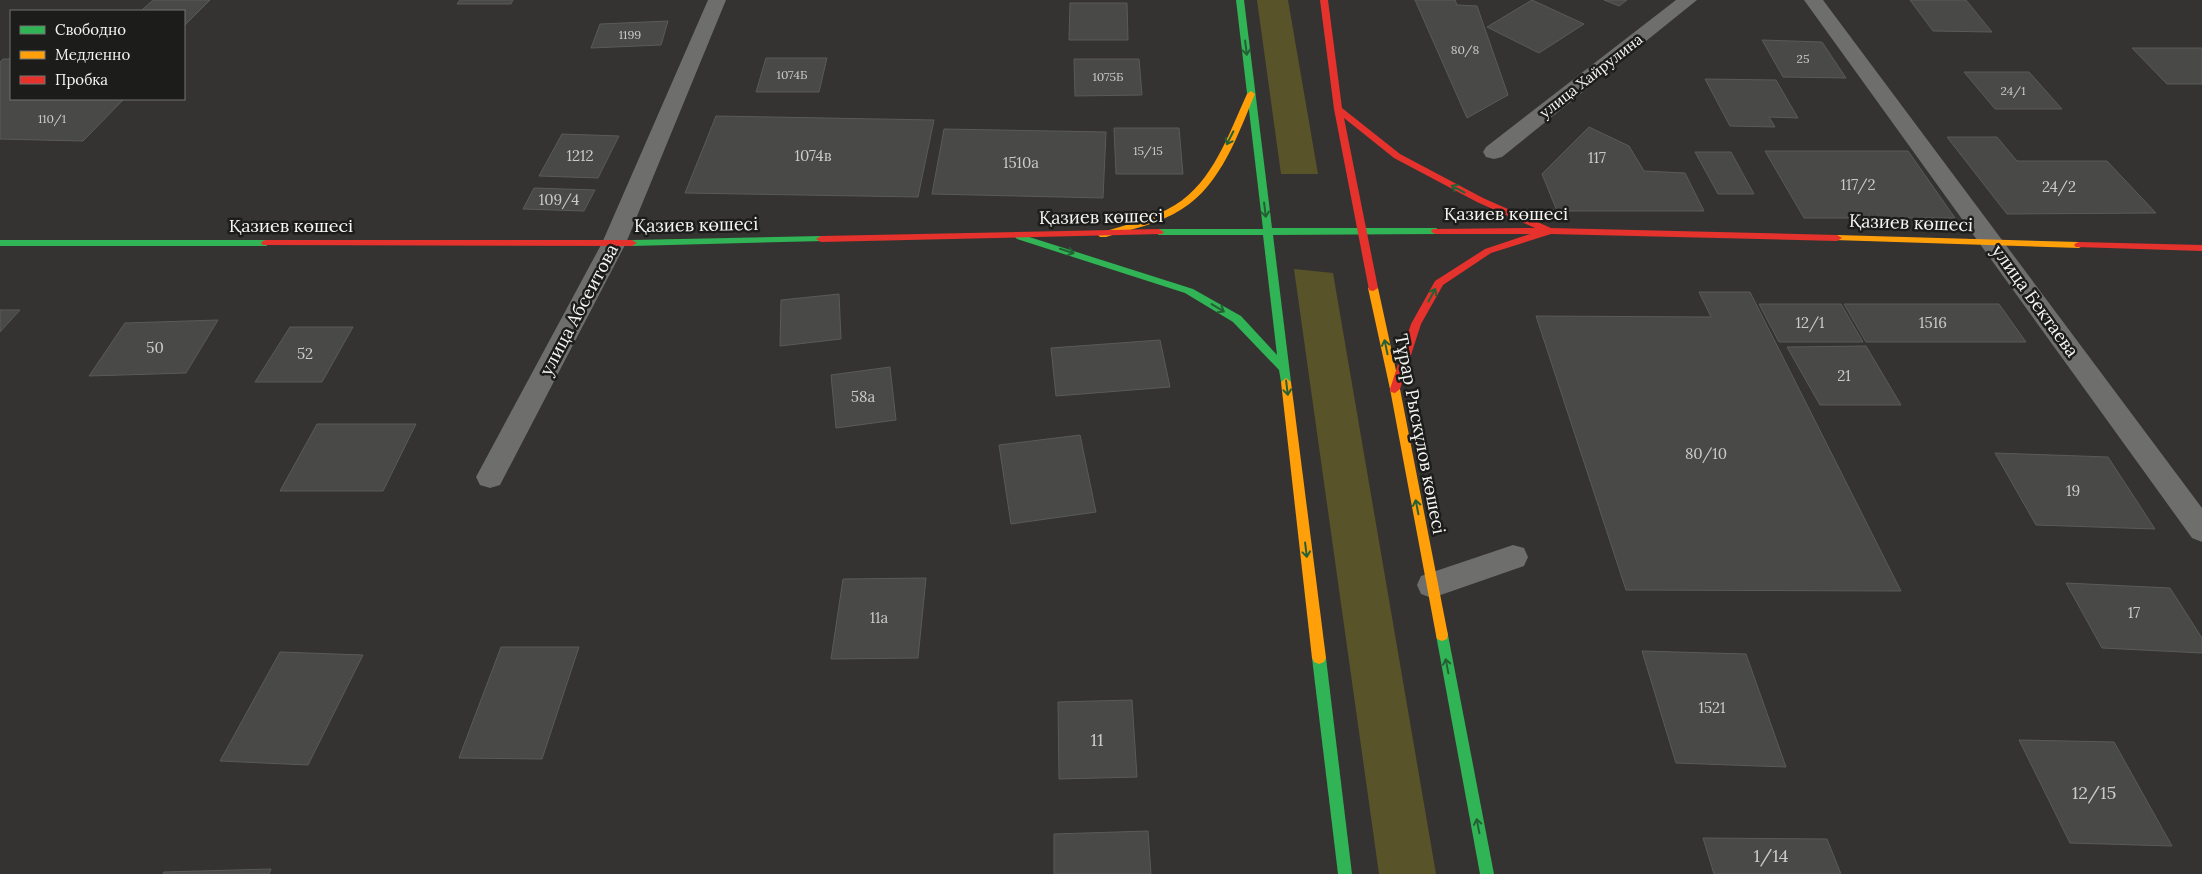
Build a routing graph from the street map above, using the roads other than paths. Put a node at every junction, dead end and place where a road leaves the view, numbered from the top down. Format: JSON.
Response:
{"nodes":[{"id":1,"x":717,"y":0,"type":"edge"},
{"id":2,"x":1240,"y":0,"type":"edge"},
{"id":3,"x":1324,"y":0,"type":"edge"},
{"id":4,"x":1688,"y":0,"type":"edge"},
{"id":5,"x":1813,"y":0,"type":"edge"},
{"id":6,"x":1251,"y":94,"type":"junction"},
{"id":7,"x":1338,"y":109,"type":"junction"},
{"id":8,"x":1494,"y":152,"type":"dead end"},
{"id":9,"x":1268,"y":230,"type":"junction"},
{"id":10,"x":1550,"y":231,"type":"junction"},
{"id":11,"x":1362,"y":232,"type":"junction"},
{"id":12,"x":1103,"y":235,"type":"junction"},
{"id":13,"x":1020,"y":237,"type":"junction"},
{"id":14,"x":0,"y":243,"type":"edge"},
{"id":15,"x":614,"y":243,"type":"junction"},
{"id":16,"x":1992,"y":243,"type":"junction"},
{"id":17,"x":2202,"y":248,"type":"edge"},
{"id":18,"x":1284,"y":368,"type":"junction"},
{"id":19,"x":1395,"y":389,"type":"junction"},
{"id":20,"x":490,"y":477,"type":"dead end"},
{"id":21,"x":2202,"y":530,"type":"edge"},
{"id":22,"x":1513,"y":557,"type":"dead end"},
{"id":23,"x":1432,"y":584,"type":"junction"},
{"id":24,"x":1345,"y":874,"type":"edge"},
{"id":25,"x":1487,"y":874,"type":"edge"}],
"edges":[{"from":1,"to":15,"type":"street","name":"улица Абсеитова"},
{"from":2,"to":6,"type":"main road","one_way":true},
{"from":3,"to":7,"type":"main road","name":"Тұрар Рыскұлов көшесі"},
{"from":4,"to":8,"type":"street","name":"улица Хайрулина"},
{"from":5,"to":16,"type":"street","name":"улица Бектаева"},
{"from":6,"to":9,"type":"main road","one_way":true},
{"from":6,"to":12,"type":"main road","one_way":true},
{"from":10,"to":7,"type":"main road","one_way":true},
{"from":7,"to":11,"type":"main road","name":"Тұрар Рыскұлов көшесі"},
{"from":9,"to":11,"type":"main road","name":"Қазиев көшесі"},
{"from":9,"to":12,"type":"main road","name":"Қазиев көшесі"},
{"from":9,"to":18,"type":"main road"},
{"from":10,"to":11,"type":"main road","name":"Қазиев көшесі"},
{"from":10,"to":16,"type":"main road","name":"Қазиев көшесі"},
{"from":19,"to":10,"type":"main road","one_way":true},
{"from":19,"to":11,"type":"main road","name":"Тұрар Рыскұлов көшесі","one_way":true},
{"from":12,"to":13,"type":"main road","name":"Қазиев көшесі"},
{"from":13,"to":15,"type":"main road","name":"Қазиев көшесі"},
{"from":13,"to":18,"type":"main road","one_way":true},
{"from":14,"to":15,"type":"main road","name":"Қазиев көшесі"},
{"from":15,"to":20,"type":"street","name":"улица Абсеитова"},
{"from":16,"to":17,"type":"main road","name":"Қазиев көшесі"},
{"from":16,"to":21,"type":"street","name":"улица Бектаева"},
{"from":18,"to":24,"type":"main road","one_way":true},
{"from":23,"to":19,"type":"main road","name":"Тұрар Рыскұлов көшесі","one_way":true},
{"from":22,"to":23,"type":"street"},
{"from":25,"to":23,"type":"main road","name":"Тұрар Рыскұлов көшесі","one_way":true}]}
